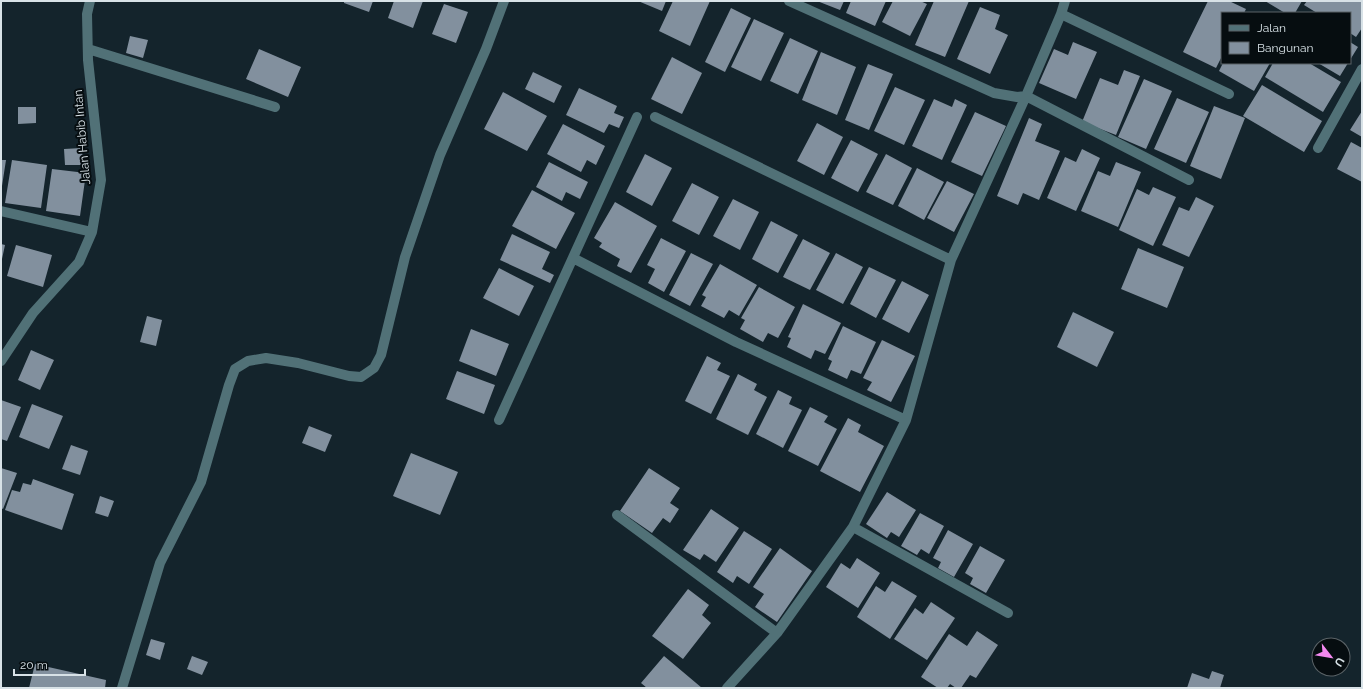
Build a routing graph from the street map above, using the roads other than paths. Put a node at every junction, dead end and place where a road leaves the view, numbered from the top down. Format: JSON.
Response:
{"nodes":[{"id":1,"x":90,"y":1,"type":"edge"},
{"id":2,"x":504,"y":1,"type":"edge"},
{"id":3,"x":789,"y":1,"type":"edge"},
{"id":4,"x":1065,"y":1,"type":"edge"},
{"id":5,"x":1061,"y":14,"type":"junction"},
{"id":6,"x":88,"y":49,"type":"junction"},
{"id":7,"x":1362,"y":69,"type":"edge"},
{"id":8,"x":1229,"y":94,"type":"dead end"},
{"id":9,"x":1026,"y":96,"type":"junction"},
{"id":10,"x":275,"y":107,"type":"dead end"},
{"id":11,"x":637,"y":117,"type":"dead end"},
{"id":12,"x":655,"y":117,"type":"dead end"},
{"id":13,"x":1318,"y":148,"type":"dead end"},
{"id":14,"x":1189,"y":180,"type":"dead end"},
{"id":15,"x":1,"y":211,"type":"edge"},
{"id":16,"x":92,"y":232,"type":"junction"},
{"id":17,"x":572,"y":258,"type":"junction"},
{"id":18,"x":951,"y":260,"type":"junction"},
{"id":19,"x":1,"y":361,"type":"edge"},
{"id":20,"x":499,"y":420,"type":"dead end"},
{"id":21,"x":906,"y":420,"type":"junction"},
{"id":22,"x":617,"y":515,"type":"dead end"},
{"id":23,"x":853,"y":527,"type":"junction"},
{"id":24,"x":1008,"y":613,"type":"dead end"},
{"id":25,"x":777,"y":633,"type":"junction"},
{"id":26,"x":122,"y":688,"type":"edge"},
{"id":27,"x":727,"y":688,"type":"edge"}],
"edges":[{"from":1,"to":6,"type":"street","name":"Jalan Habib Intan"},
{"from":2,"to":26,"type":"street"},
{"from":3,"to":9,"type":"street"},
{"from":4,"to":5,"type":"street"},
{"from":5,"to":8,"type":"street"},
{"from":5,"to":9,"type":"street"},
{"from":6,"to":10,"type":"street"},
{"from":6,"to":16,"type":"street","name":"Jalan Habib Intan"},
{"from":7,"to":13,"type":"street"},
{"from":9,"to":14,"type":"street"},
{"from":9,"to":18,"type":"street"},
{"from":11,"to":17,"type":"street"},
{"from":12,"to":18,"type":"street"},
{"from":15,"to":16,"type":"street"},
{"from":16,"to":19,"type":"street","name":"Jalan Habib Intan"},
{"from":17,"to":20,"type":"street"},
{"from":17,"to":21,"type":"street"},
{"from":18,"to":21,"type":"street"},
{"from":21,"to":23,"type":"street"},
{"from":22,"to":25,"type":"street"},
{"from":23,"to":24,"type":"street"},
{"from":23,"to":25,"type":"street"},
{"from":25,"to":27,"type":"street"}]}
